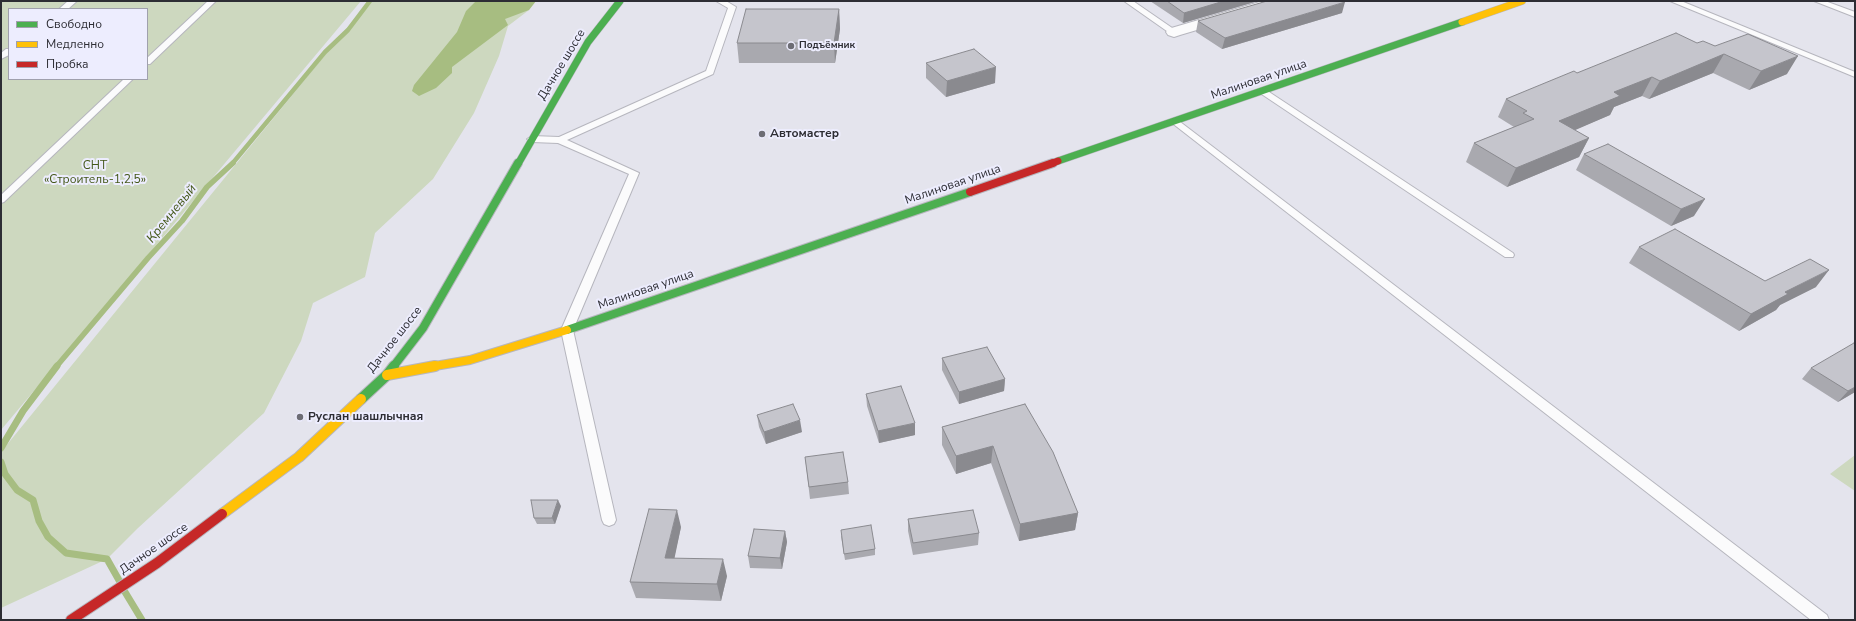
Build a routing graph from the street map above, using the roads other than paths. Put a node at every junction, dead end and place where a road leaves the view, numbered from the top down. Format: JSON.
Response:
{"nodes":[{"id":1,"x":73,"y":1,"type":"edge"},
{"id":2,"x":212,"y":1,"type":"edge"},
{"id":3,"x":620,"y":1,"type":"edge"},
{"id":4,"x":720,"y":1,"type":"edge"},
{"id":5,"x":1128,"y":1,"type":"edge"},
{"id":6,"x":1278,"y":1,"type":"edge"},
{"id":7,"x":1522,"y":1,"type":"edge"},
{"id":8,"x":1674,"y":1,"type":"edge"},
{"id":9,"x":1818,"y":1,"type":"edge"},
{"id":10,"x":64,"y":8,"type":"edge"},
{"id":11,"x":1855,"y":15,"type":"edge"},
{"id":12,"x":1174,"y":32,"type":"joint"},
{"id":13,"x":148,"y":61,"type":"edge"},
{"id":14,"x":1855,"y":75,"type":"edge"},
{"id":15,"x":128,"y":80,"type":"edge"},
{"id":16,"x":1263,"y":91,"type":"junction"},
{"id":17,"x":1175,"y":121,"type":"junction"},
{"id":18,"x":532,"y":139,"type":"junction"},
{"id":19,"x":560,"y":140,"type":"junction"},
{"id":20,"x":1,"y":200,"type":"edge"},
{"id":21,"x":1509,"y":255,"type":"dead end"},
{"id":22,"x":567,"y":330,"type":"junction"},
{"id":23,"x":386,"y":375,"type":"junction"},
{"id":24,"x":610,"y":520,"type":"dead end"},
{"id":25,"x":71,"y":620,"type":"edge"},
{"id":26,"x":1822,"y":620,"type":"edge"}],
"edges":[{"from":1,"to":10,"type":"lane"},
{"from":2,"to":13,"type":"lane"},
{"from":3,"to":18,"type":"street","name":"Дачное шоссе"},
{"from":4,"to":19,"type":"lane"},
{"from":5,"to":12,"type":"lane"},
{"from":6,"to":12,"type":"street"},
{"from":7,"to":16,"type":"street","name":"Малиновая улица"},
{"from":8,"to":14,"type":"lane"},
{"from":9,"to":11,"type":"lane"},
{"from":15,"to":20,"type":"lane"},
{"from":16,"to":17,"type":"street","name":"Малиновая улица"},
{"from":16,"to":21,"type":"lane"},
{"from":17,"to":22,"type":"street","name":"Малиновая улица"},
{"from":17,"to":26,"type":"lane"},
{"from":18,"to":19,"type":"lane"},
{"from":18,"to":23,"type":"street","name":"Дачное шоссе"},
{"from":19,"to":22,"type":"lane"},
{"from":22,"to":23,"type":"street","name":"Малиновая улица"},
{"from":22,"to":24,"type":"lane"},
{"from":23,"to":25,"type":"street","name":"Дачное шоссе"}]}
